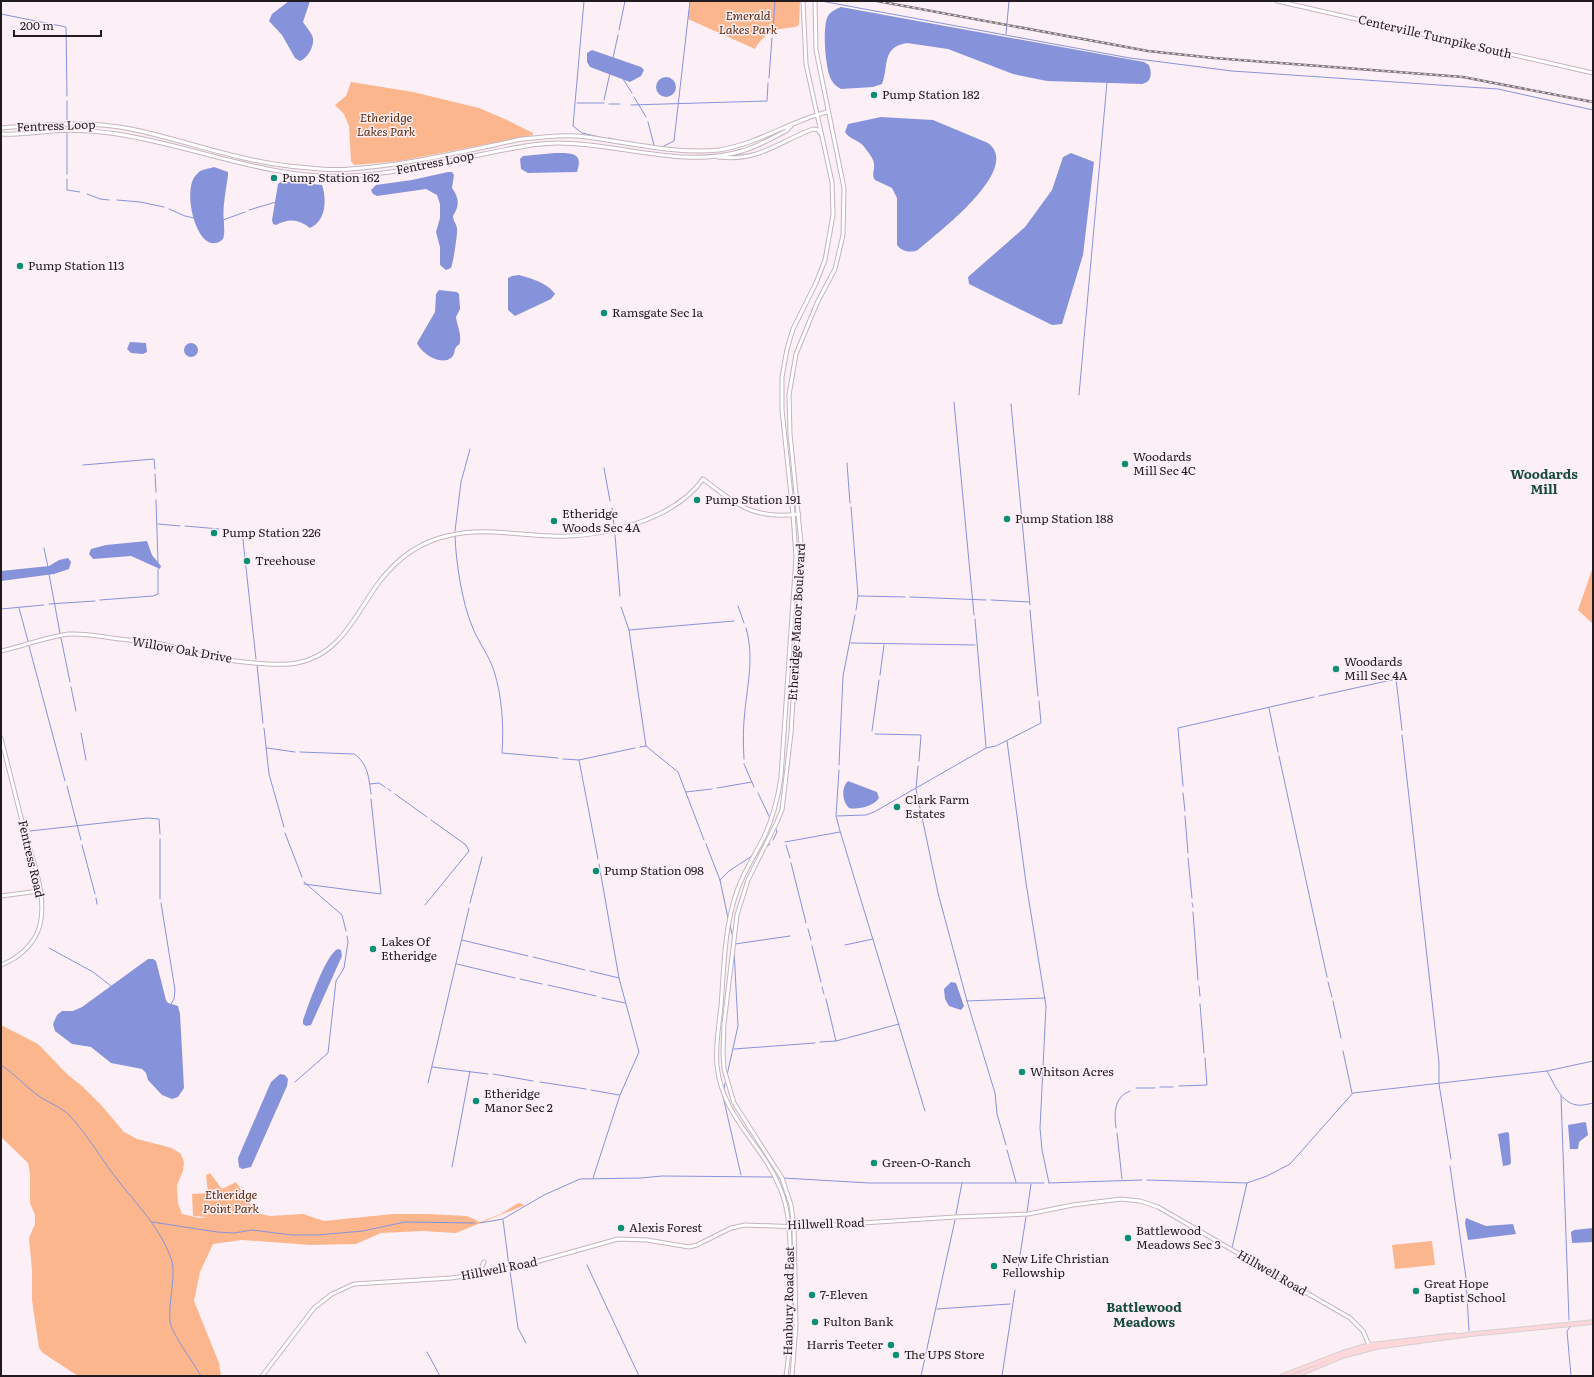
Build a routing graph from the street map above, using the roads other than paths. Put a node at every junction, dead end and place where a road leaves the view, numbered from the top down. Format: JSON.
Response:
{"nodes":[{"id":1,"x":803,"y":1,"type":"edge"},
{"id":2,"x":815,"y":1,"type":"edge"},
{"id":3,"x":1277,"y":1,"type":"edge"},
{"id":4,"x":1593,"y":73,"type":"edge"},
{"id":5,"x":827,"y":112,"type":"junction"},
{"id":6,"x":816,"y":114,"type":"junction"},
{"id":7,"x":793,"y":124,"type":"junction"},
{"id":8,"x":1,"y":128,"type":"edge"},
{"id":9,"x":1,"y":134,"type":"edge"},
{"id":10,"x":822,"y":135,"type":"junction"},
{"id":11,"x":714,"y":157,"type":"junction"},
{"id":12,"x":793,"y":514,"type":"junction"},
{"id":13,"x":799,"y":514,"type":"junction"},
{"id":14,"x":1,"y":651,"type":"edge"},
{"id":15,"x":1,"y":738,"type":"edge"},
{"id":16,"x":39,"y":891,"type":"junction"},
{"id":17,"x":1,"y":896,"type":"edge"},
{"id":18,"x":1,"y":965,"type":"edge"},
{"id":19,"x":789,"y":1227,"type":"junction"},
{"id":20,"x":794,"y":1227,"type":"junction"},
{"id":21,"x":484,"y":1262,"type":"dead end"},
{"id":22,"x":479,"y":1274,"type":"junction"},
{"id":23,"x":1593,"y":1322,"type":"edge"},
{"id":24,"x":1472,"y":1334,"type":"junction"},
{"id":25,"x":1369,"y":1345,"type":"junction"},
{"id":26,"x":262,"y":1376,"type":"edge"},
{"id":27,"x":786,"y":1376,"type":"edge"},
{"id":28,"x":792,"y":1376,"type":"edge"},
{"id":29,"x":1282,"y":1376,"type":"edge"},
{"id":30,"x":1295,"y":1376,"type":"edge"}],
"edges":[{"from":1,"to":6,"type":"street","name":"Etheridge Manor Boulevard"},
{"from":2,"to":5,"type":"street","name":"Etheridge Manor Boulevard"},
{"from":3,"to":4,"type":"street","name":"Centerville Turnpike South"},
{"from":5,"to":6,"type":"street","name":"Fentress Loop"},
{"from":5,"to":13,"type":"street","name":"Etheridge Manor Boulevard"},
{"from":6,"to":7,"type":"street","name":"Fentress Loop"},
{"from":6,"to":10,"type":"street","name":"Etheridge Manor Boulevard"},
{"from":7,"to":8,"type":"street","name":"Fentress Loop"},
{"from":7,"to":11,"type":"street","name":"Fentress Loop"},
{"from":9,"to":11,"type":"street","name":"Fentress Loop"},
{"from":10,"to":11,"type":"street"},
{"from":10,"to":12,"type":"street","name":"Etheridge Manor Boulevard"},
{"from":12,"to":13,"type":"street"},
{"from":12,"to":14,"type":"street","name":"Willow Oak Drive"},
{"from":12,"to":19,"type":"street","name":"Etheridge Manor Boulevard"},
{"from":13,"to":20,"type":"street","name":"Etheridge Manor Boulevard"},
{"from":15,"to":16,"type":"street","name":"Fentress Road"},
{"from":16,"to":17,"type":"street"},
{"from":16,"to":18,"type":"street","name":"Fentress Road"},
{"from":19,"to":20,"type":"street","name":"Hillwell Road"},
{"from":19,"to":22,"type":"street","name":"Hillwell Road"},
{"from":19,"to":27,"type":"street","name":"Hanbury Road East"},
{"from":20,"to":25,"type":"street","name":"Hillwell Road"},
{"from":20,"to":28,"type":"street","name":"Hanbury Road East"},
{"from":21,"to":22,"type":"street"},
{"from":22,"to":26,"type":"street","name":"Hillwell Road"},
{"from":23,"to":24,"type":"main road"},
{"from":24,"to":25,"type":"main road"},
{"from":24,"to":30,"type":"main road"},
{"from":25,"to":29,"type":"main road"}]}
